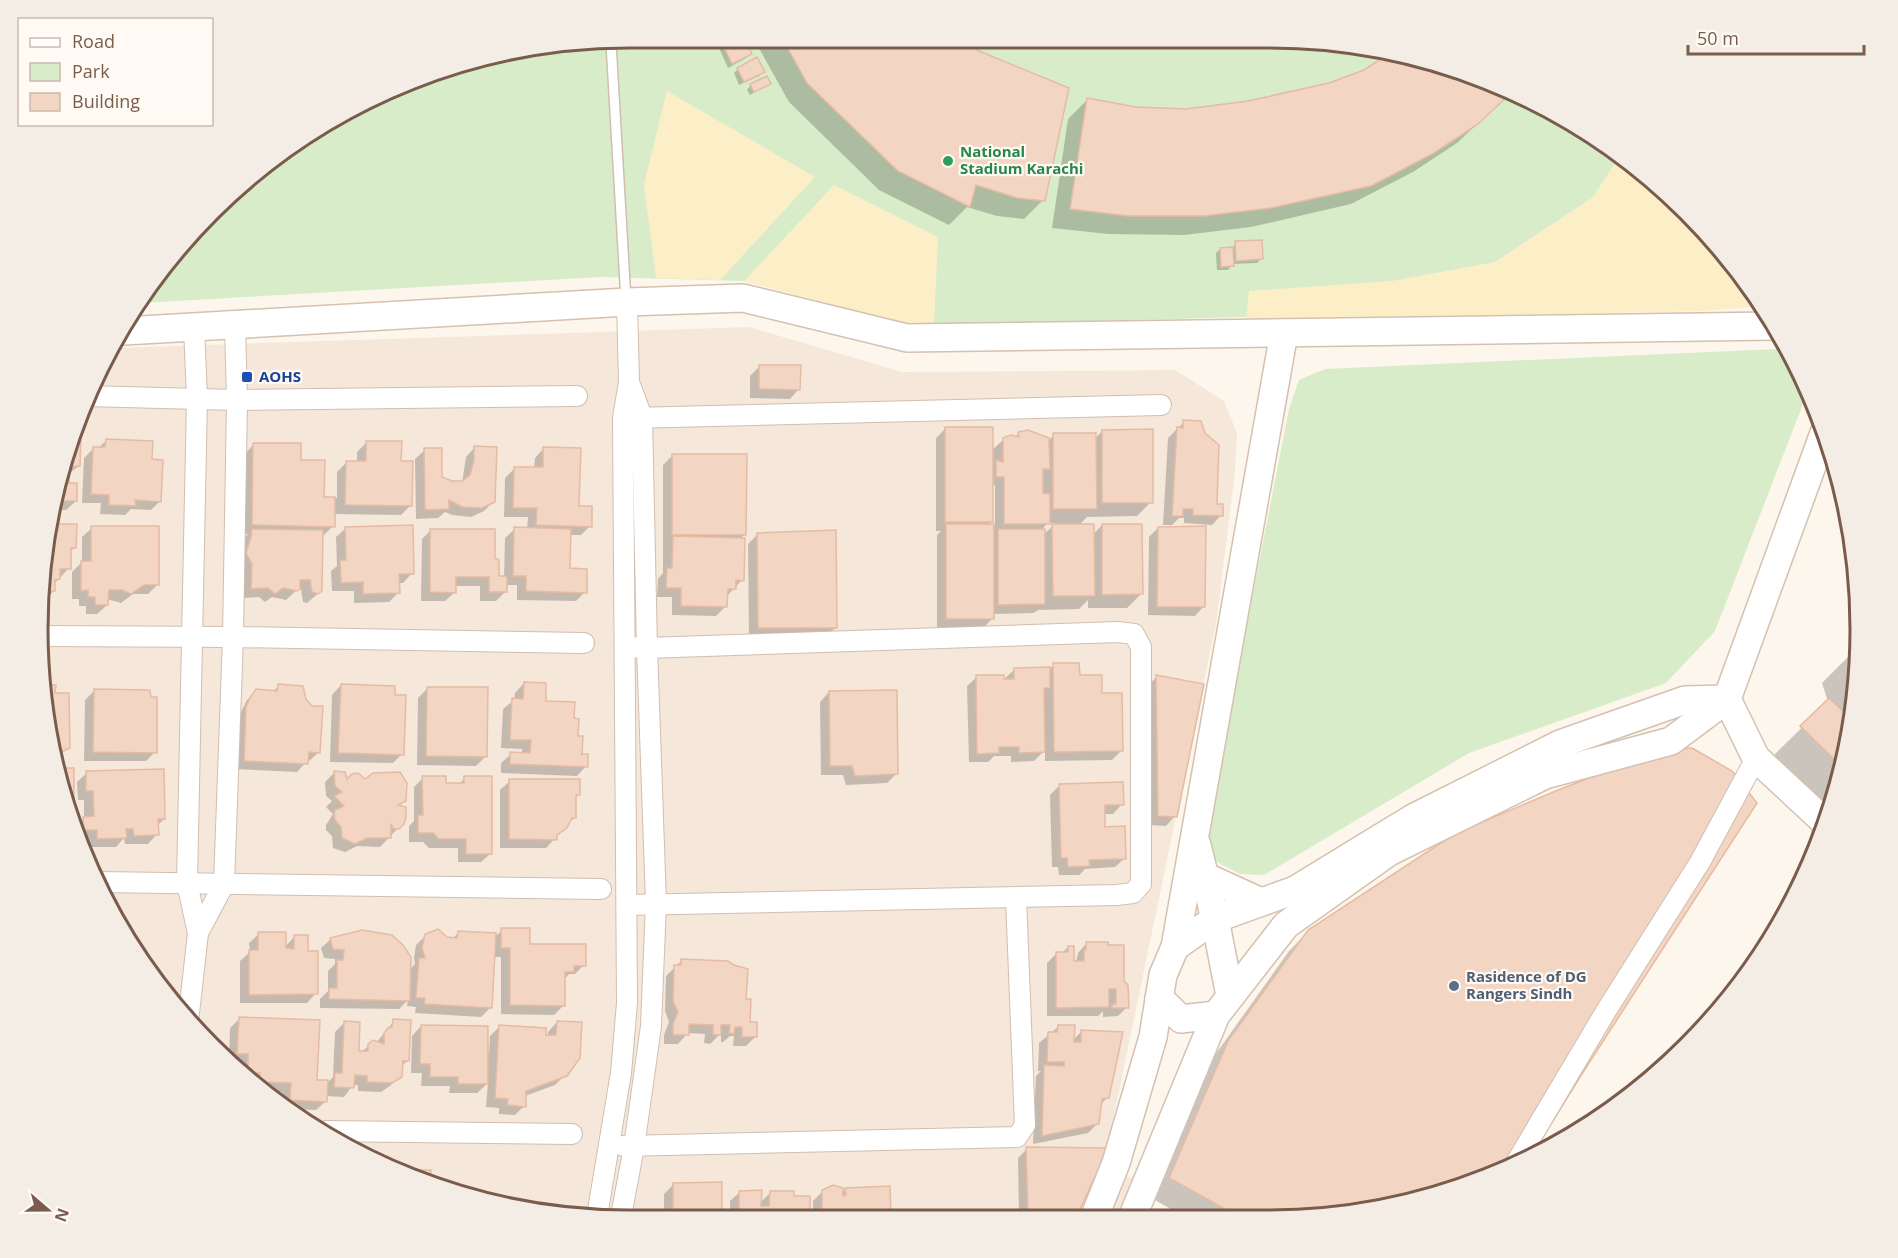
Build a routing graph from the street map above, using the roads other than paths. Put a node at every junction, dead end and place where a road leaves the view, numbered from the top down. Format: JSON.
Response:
{"nodes":[{"id":1,"x":610,"y":48,"type":"edge"},
{"id":2,"x":627,"y":302,"type":"junction"},
{"id":3,"x":235,"y":326,"type":"junction"},
{"id":4,"x":1764,"y":326,"type":"edge"},
{"id":5,"x":194,"y":328,"type":"junction"},
{"id":6,"x":131,"y":331,"type":"edge"},
{"id":7,"x":1284,"y":333,"type":"junction"},
{"id":8,"x":97,"y":396,"type":"edge"},
{"id":9,"x":577,"y":396,"type":"dead end"},
{"id":10,"x":197,"y":398,"type":"junction"},
{"id":11,"x":237,"y":400,"type":"junction"},
{"id":12,"x":1161,"y":405,"type":"dead end"},
{"id":13,"x":632,"y":418,"type":"junction"},
{"id":14,"x":1822,"y":451,"type":"edge"},
{"id":15,"x":48,"y":636,"type":"edge"},
{"id":16,"x":192,"y":637,"type":"junction"},
{"id":17,"x":233,"y":637,"type":"junction"},
{"id":18,"x":584,"y":643,"type":"dead end"},
{"id":19,"x":625,"y":647,"type":"junction"},
{"id":20,"x":647,"y":648,"type":"junction"},
{"id":21,"x":1727,"y":699,"type":"junction"},
{"id":22,"x":1756,"y":758,"type":"junction"},
{"id":23,"x":1819,"y":816,"type":"edge"},
{"id":24,"x":1194,"y":836,"type":"junction"},
{"id":25,"x":1204,"y":876,"type":"junction"},
{"id":26,"x":106,"y":882,"type":"edge"},
{"id":27,"x":187,"y":883,"type":"junction"},
{"id":28,"x":224,"y":884,"type":"junction"},
{"id":29,"x":601,"y":889,"type":"dead end"},
{"id":30,"x":1016,"y":898,"type":"junction"},
{"id":31,"x":1261,"y":902,"type":"junction"},
{"id":32,"x":656,"y":903,"type":"junction"},
{"id":33,"x":627,"y":904,"type":"junction"},
{"id":34,"x":1215,"y":919,"type":"junction"},
{"id":35,"x":198,"y":933,"type":"junction"},
{"id":36,"x":1175,"y":947,"type":"junction"},
{"id":37,"x":1159,"y":998,"type":"junction"},
{"id":38,"x":1223,"y":1005,"type":"junction"},
{"id":39,"x":189,"y":1009,"type":"edge"},
{"id":40,"x":337,"y":1131,"type":"edge"},
{"id":41,"x":572,"y":1134,"type":"dead end"},
{"id":42,"x":608,"y":1146,"type":"junction"},
{"id":43,"x":634,"y":1147,"type":"junction"},
{"id":44,"x":1523,"y":1152,"type":"edge"},
{"id":45,"x":598,"y":1209,"type":"edge"},
{"id":46,"x":622,"y":1210,"type":"edge"},
{"id":47,"x":1097,"y":1210,"type":"edge"},
{"id":48,"x":1135,"y":1210,"type":"edge"}],
"edges":[{"from":1,"to":2,"type":"lane"},
{"from":2,"to":3,"type":"street"},
{"from":2,"to":7,"type":"street"},
{"from":2,"to":13,"type":"street"},
{"from":3,"to":5,"type":"street"},
{"from":3,"to":11,"type":"street"},
{"from":4,"to":7,"type":"street"},
{"from":5,"to":6,"type":"street"},
{"from":5,"to":10,"type":"street"},
{"from":7,"to":24,"type":"street"},
{"from":8,"to":10,"type":"street"},
{"from":9,"to":11,"type":"street"},
{"from":10,"to":11,"type":"street"},
{"from":10,"to":16,"type":"street"},
{"from":11,"to":17,"type":"street"},
{"from":12,"to":13,"type":"street"},
{"from":13,"to":19,"type":"street"},
{"from":13,"to":20,"type":"street"},
{"from":14,"to":21,"type":"street"},
{"from":15,"to":16,"type":"street"},
{"from":16,"to":17,"type":"street"},
{"from":16,"to":27,"type":"street"},
{"from":17,"to":18,"type":"street"},
{"from":17,"to":28,"type":"street"},
{"from":19,"to":20,"type":"street"},
{"from":19,"to":33,"type":"street"},
{"from":20,"to":30,"type":"street"},
{"from":20,"to":32,"type":"street"},
{"from":21,"to":22,"type":"street"},
{"from":21,"to":31,"type":"street"},
{"from":21,"to":38,"type":"street"},
{"from":22,"to":23,"type":"street"},
{"from":22,"to":44,"type":"street"},
{"from":24,"to":25,"type":"street"},
{"from":24,"to":36,"type":"street"},
{"from":25,"to":31,"type":"street"},
{"from":25,"to":34,"type":"street"},
{"from":26,"to":27,"type":"street"},
{"from":27,"to":28,"type":"street"},
{"from":27,"to":35,"type":"street"},
{"from":28,"to":29,"type":"street"},
{"from":28,"to":35,"type":"street"},
{"from":30,"to":32,"type":"street"},
{"from":30,"to":43,"type":"street"},
{"from":31,"to":34,"type":"street"},
{"from":32,"to":33,"type":"street"},
{"from":32,"to":43,"type":"street"},
{"from":33,"to":42,"type":"street"},
{"from":34,"to":36,"type":"street"},
{"from":34,"to":38,"type":"street"},
{"from":35,"to":39,"type":"street"},
{"from":36,"to":37,"type":"street"},
{"from":37,"to":38,"type":"street"},
{"from":37,"to":47,"type":"street"},
{"from":38,"to":48,"type":"street"},
{"from":40,"to":41,"type":"street"},
{"from":42,"to":43,"type":"street"},
{"from":42,"to":45,"type":"street"},
{"from":43,"to":46,"type":"street"}]}
